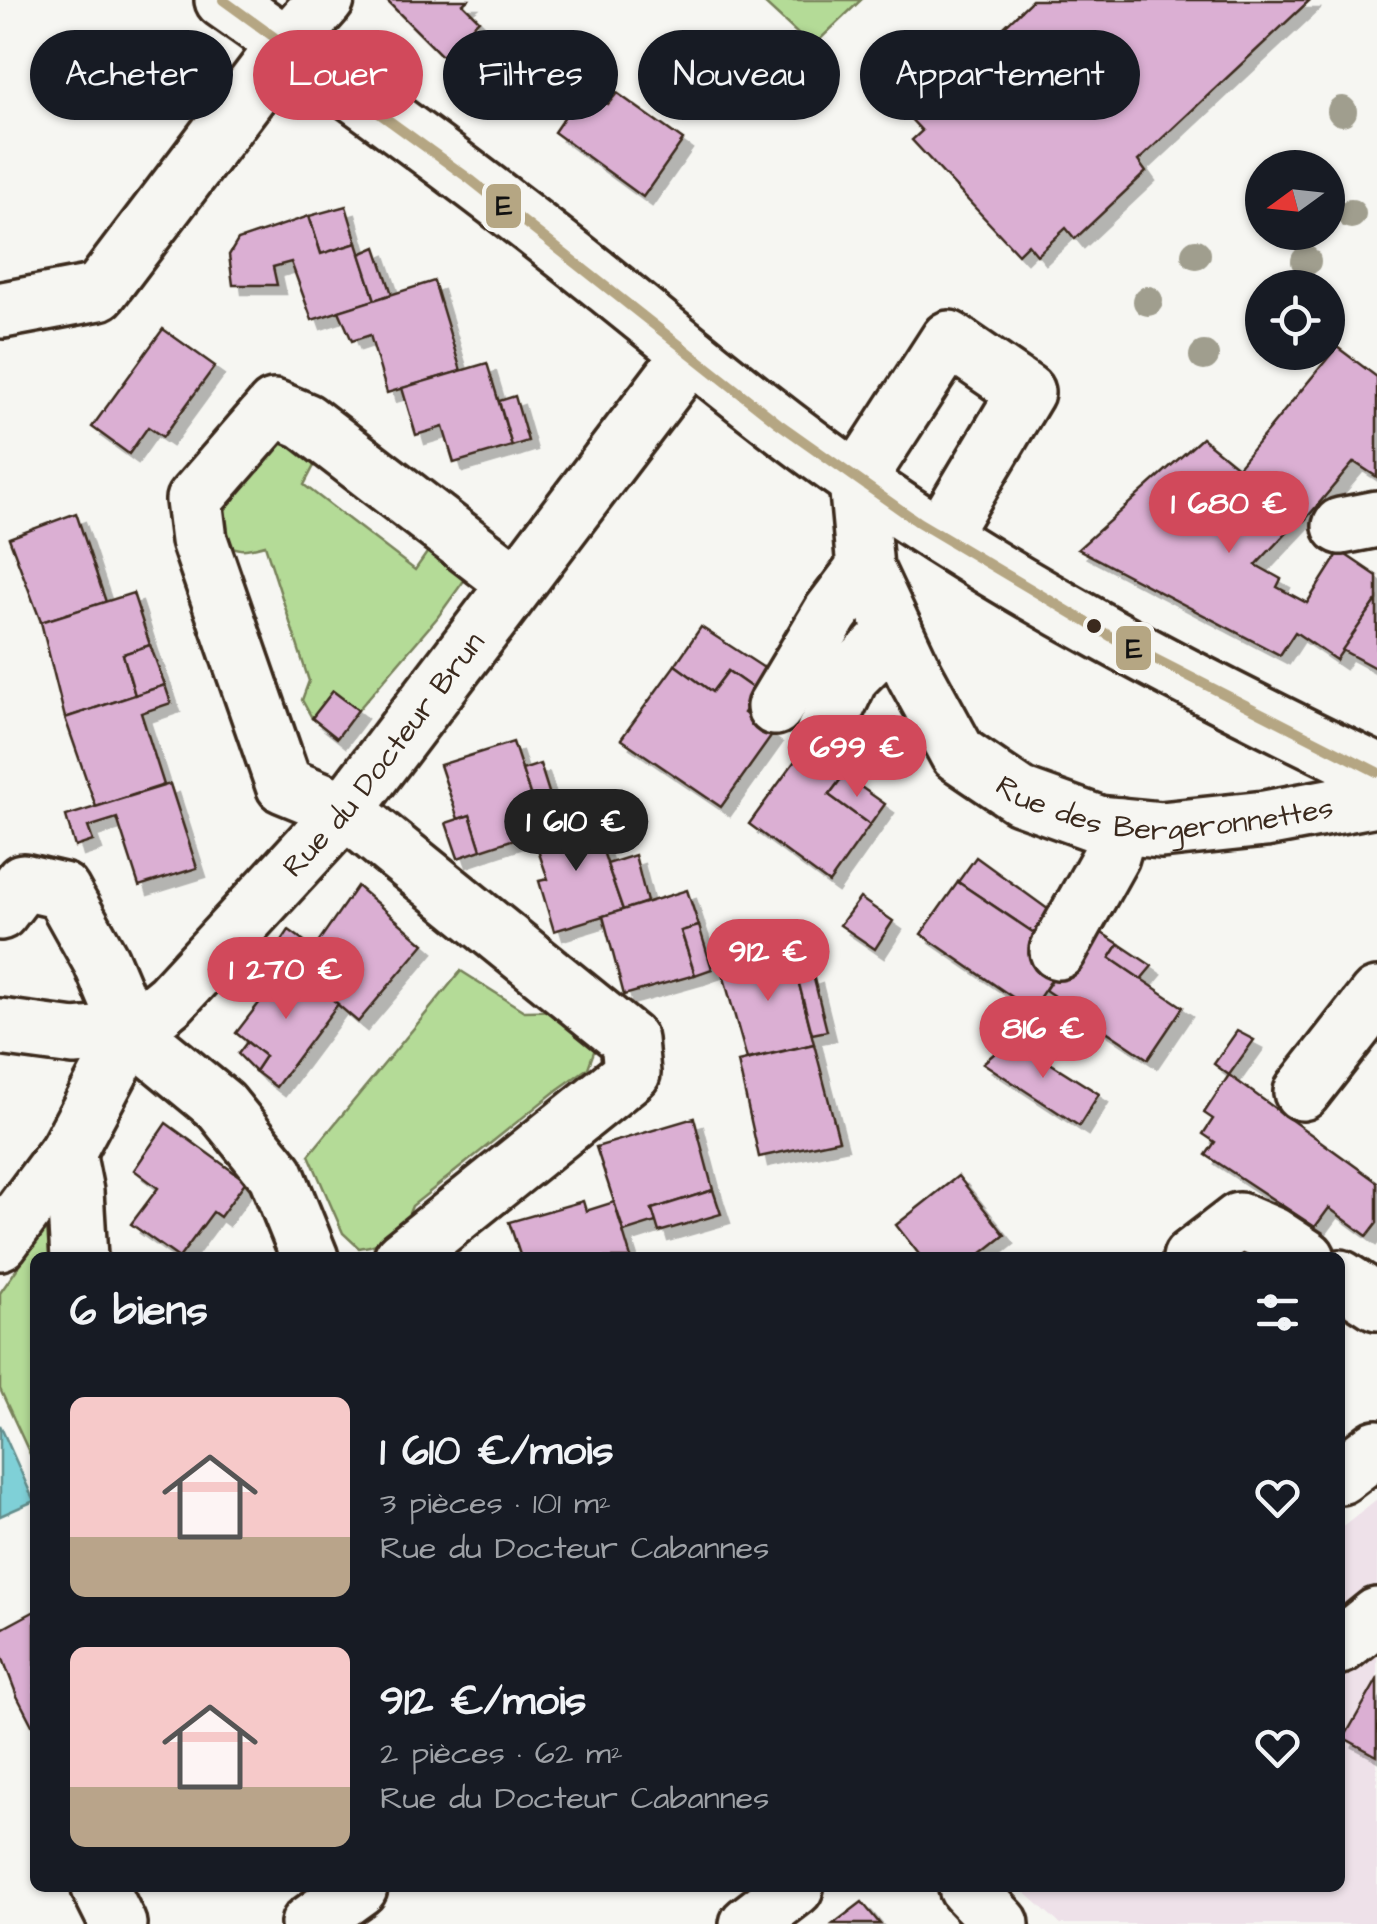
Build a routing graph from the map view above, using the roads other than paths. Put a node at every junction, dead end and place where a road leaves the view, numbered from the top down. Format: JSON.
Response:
{"nodes":[{"id":1,"x":222,"y":0,"type":"edge"},
{"id":2,"x":326,"y":0,"type":"edge"},
{"id":3,"x":266,"y":30,"type":"edge"},
{"id":4,"x":299,"y":30,"type":"edge"},
{"id":5,"x":253,"y":88,"type":"edge"},
{"id":6,"x":388,"y":120,"type":"edge"},
{"id":7,"x":2,"y":310,"type":"dead end"},
{"id":8,"x":691,"y":354,"type":"junction"},
{"id":9,"x":858,"y":481,"type":"junction"},
{"id":10,"x":940,"y":536,"type":"junction"},
{"id":11,"x":865,"y":568,"type":"junction"},
{"id":12,"x":516,"y":583,"type":"junction"},
{"id":13,"x":895,"y":632,"type":"junction"},
{"id":14,"x":774,"y":707,"type":"dead end"},
{"id":15,"x":824,"y":733,"type":"dead end"},
{"id":16,"x":1377,"y":772,"type":"edge"},
{"id":17,"x":1377,"y":798,"type":"edge"},
{"id":18,"x":345,"y":810,"type":"junction"},
{"id":19,"x":1120,"y":826,"type":"junction"},
{"id":20,"x":0,"y":912,"type":"edge"},
{"id":21,"x":1058,"y":951,"type":"dead end"},
{"id":22,"x":1377,"y":996,"type":"edge"},
{"id":23,"x":0,"y":1027,"type":"edge"},
{"id":24,"x":131,"y":1032,"type":"junction"},
{"id":25,"x":1302,"y":1092,"type":"dead end"},
{"id":26,"x":67,"y":1152,"type":"junction"},
{"id":27,"x":0,"y":1242,"type":"edge"},
{"id":28,"x":79,"y":1252,"type":"edge"},
{"id":29,"x":308,"y":1252,"type":"edge"},
{"id":30,"x":409,"y":1252,"type":"edge"},
{"id":31,"x":1199,"y":1252,"type":"edge"},
{"id":32,"x":1299,"y":1252,"type":"edge"},
{"id":33,"x":1345,"y":1281,"type":"edge"},
{"id":34,"x":1377,"y":1302,"type":"edge"},
{"id":35,"x":1377,"y":1448,"type":"edge"},
{"id":36,"x":1345,"y":1472,"type":"edge"},
{"id":37,"x":1377,"y":1616,"type":"edge"},
{"id":38,"x":1345,"y":1642,"type":"edge"},
{"id":39,"x":102,"y":1892,"type":"edge"},
{"id":40,"x":353,"y":1892,"type":"edge"},
{"id":41,"x":790,"y":1892,"type":"edge"},
{"id":42,"x":970,"y":1892,"type":"edge"},
{"id":43,"x":118,"y":1924,"type":"edge"},
{"id":44,"x":309,"y":1924,"type":"edge"},
{"id":45,"x":748,"y":1924,"type":"edge"},
{"id":46,"x":1002,"y":1924,"type":"edge"}],
"edges":[{"from":1,"to":3,"type":"street"},
{"from":2,"to":4,"type":"street"},
{"from":5,"to":7,"type":"street"},
{"from":6,"to":8,"type":"street"},
{"from":8,"to":9,"type":"street"},
{"from":8,"to":12,"type":"street","name":"Rue du Docteur Brun"},
{"from":9,"to":10,"type":"street"},
{"from":9,"to":10,"type":"street"},
{"from":9,"to":11,"type":"street","name":"Rue des Bergeronnettes"},
{"from":10,"to":16,"type":"street"},
{"from":11,"to":13,"type":"street","name":"Rue des Bergeronnettes"},
{"from":11,"to":14,"type":"street"},
{"from":12,"to":18,"type":"street","name":"Rue du Docteur Brun"},
{"from":12,"to":18,"type":"street"},
{"from":13,"to":15,"type":"street"},
{"from":13,"to":19,"type":"street","name":"Rue des Bergeronnettes"},
{"from":17,"to":19,"type":"street","name":"Rue des Bergeronnettes"},
{"from":18,"to":24,"type":"street","name":"Rue du Docteur Brun"},
{"from":18,"to":30,"type":"street"},
{"from":19,"to":21,"type":"street"},
{"from":20,"to":24,"type":"street"},
{"from":22,"to":25,"type":"street"},
{"from":23,"to":24,"type":"street"},
{"from":24,"to":26,"type":"street"},
{"from":24,"to":29,"type":"street"},
{"from":26,"to":27,"type":"street"},
{"from":26,"to":28,"type":"street"},
{"from":31,"to":32,"type":"street"},
{"from":33,"to":34,"type":"street"},
{"from":35,"to":36,"type":"street"},
{"from":37,"to":38,"type":"street"},
{"from":39,"to":43,"type":"street"},
{"from":40,"to":44,"type":"street"},
{"from":41,"to":45,"type":"street"},
{"from":42,"to":46,"type":"street"}]}
